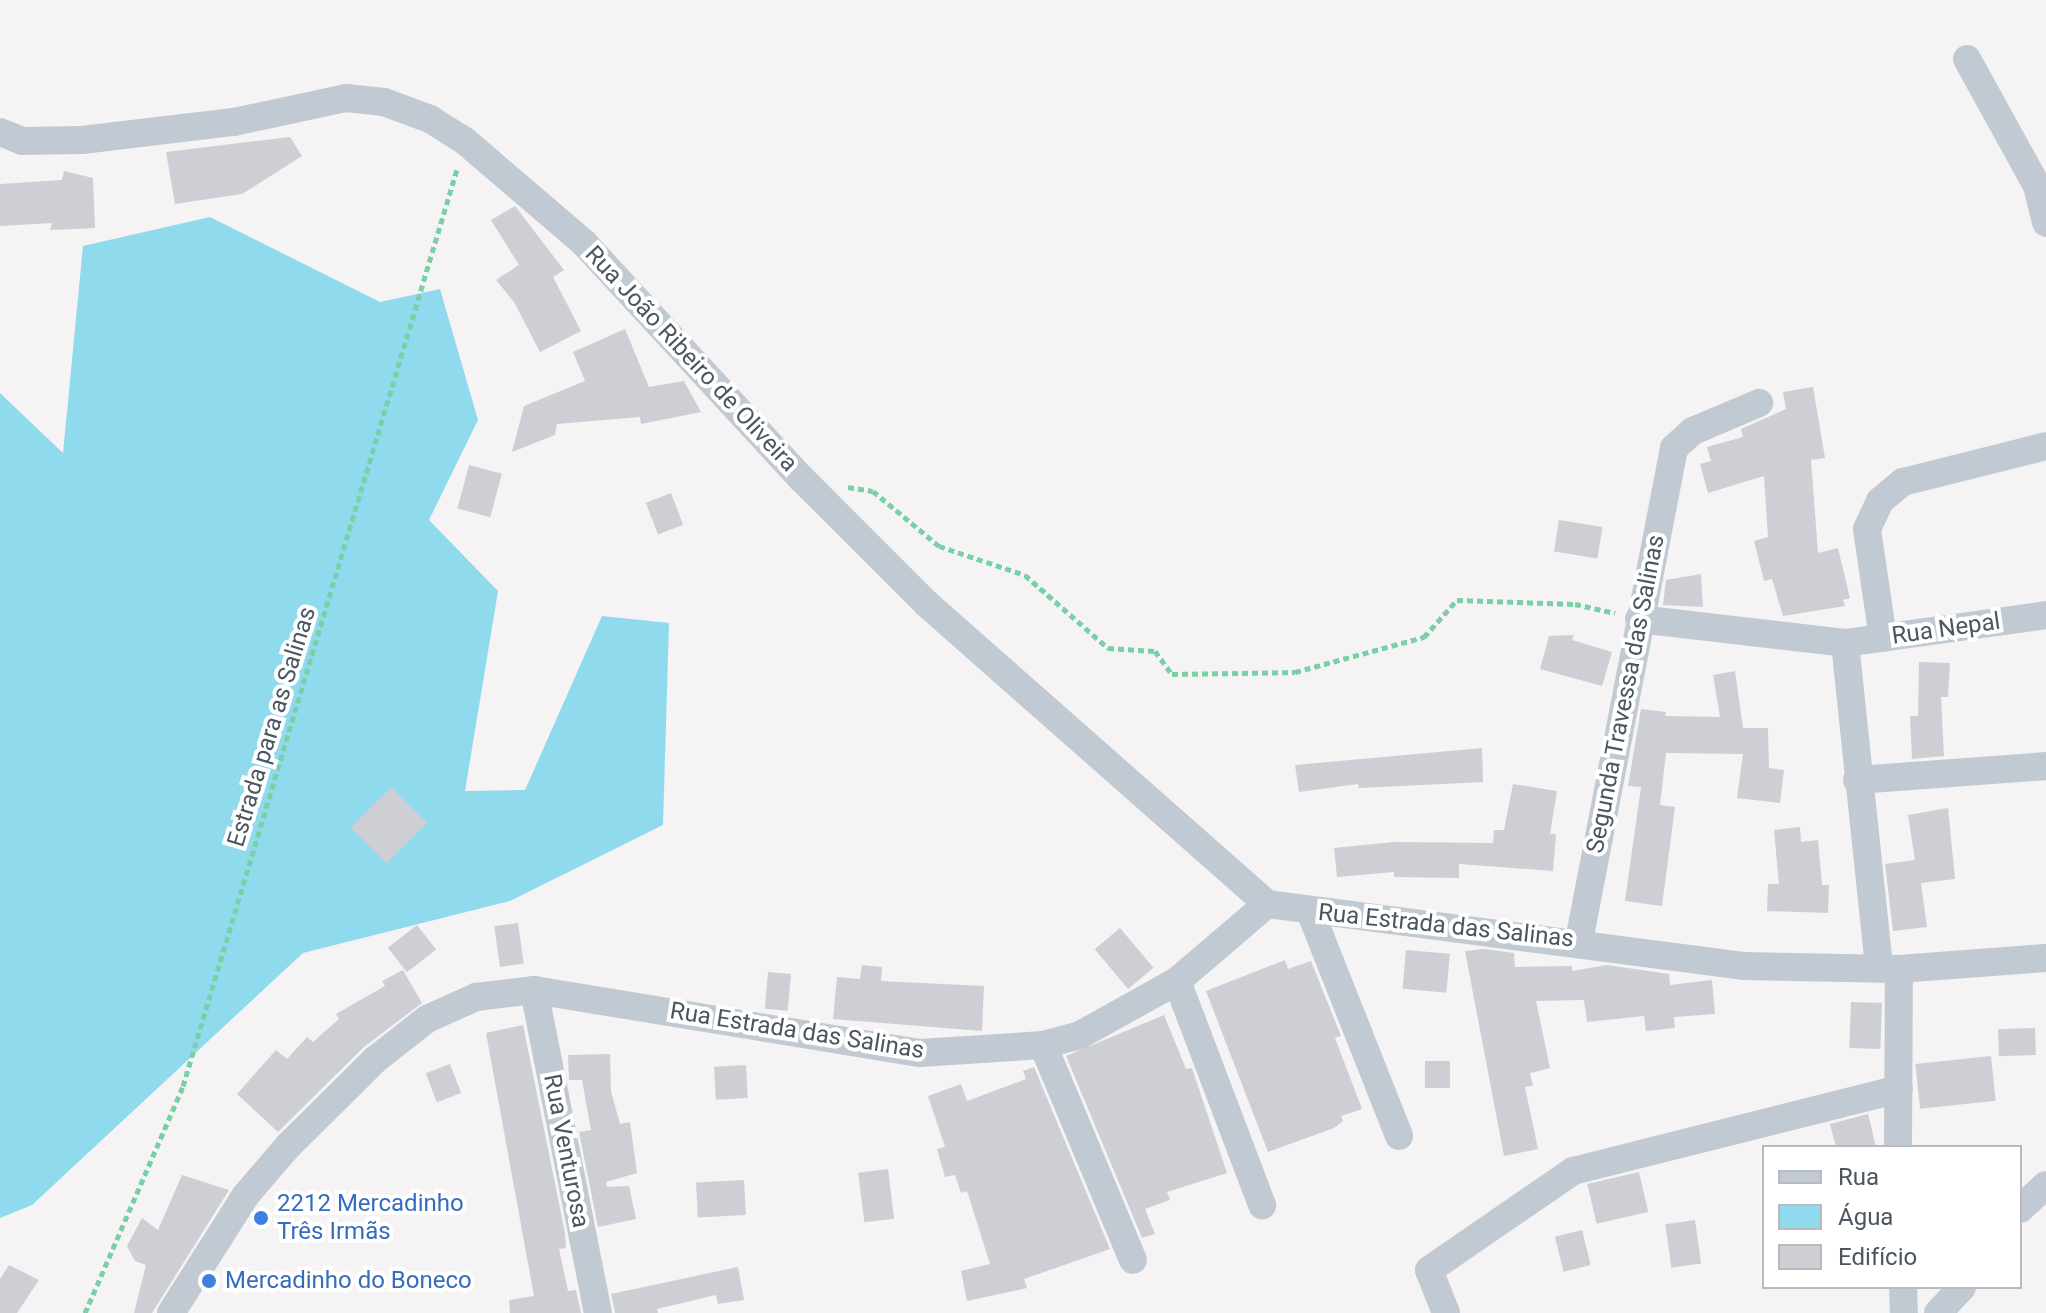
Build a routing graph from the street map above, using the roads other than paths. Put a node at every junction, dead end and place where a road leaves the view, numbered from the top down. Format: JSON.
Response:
{"nodes":[{"id":1,"x":1967,"y":59,"type":"dead end"},
{"id":2,"x":0,"y":132,"type":"edge"},
{"id":3,"x":2046,"y":223,"type":"edge"},
{"id":4,"x":1759,"y":403,"type":"dead end"},
{"id":5,"x":2046,"y":446,"type":"edge"},
{"id":6,"x":2046,"y":615,"type":"edge"},
{"id":7,"x":1639,"y":619,"type":"junction"},
{"id":8,"x":1883,"y":638,"type":"junction"},
{"id":9,"x":1845,"y":643,"type":"junction"},
{"id":10,"x":2046,"y":766,"type":"edge"},
{"id":11,"x":1857,"y":780,"type":"junction"},
{"id":12,"x":1267,"y":904,"type":"junction"},
{"id":13,"x":1310,"y":911,"type":"junction"},
{"id":14,"x":1579,"y":941,"type":"junction"},
{"id":15,"x":2046,"y":958,"type":"edge"},
{"id":16,"x":1889,"y":968,"type":"junction"},
{"id":17,"x":1177,"y":981,"type":"junction"},
{"id":18,"x":534,"y":990,"type":"junction"},
{"id":19,"x":1043,"y":1045,"type":"junction"},
{"id":20,"x":1899,"y":1089,"type":"junction"},
{"id":21,"x":1399,"y":1136,"type":"dead end"},
{"id":22,"x":1898,"y":1145,"type":"edge"},
{"id":23,"x":2046,"y":1185,"type":"edge"},
{"id":24,"x":1262,"y":1205,"type":"dead end"},
{"id":25,"x":2022,"y":1207,"type":"edge"},
{"id":26,"x":1133,"y":1260,"type":"dead end"},
{"id":27,"x":1903,"y":1289,"type":"edge"},
{"id":28,"x":1960,"y":1289,"type":"edge"},
{"id":29,"x":171,"y":1313,"type":"edge"},
{"id":30,"x":598,"y":1313,"type":"edge"},
{"id":31,"x":1446,"y":1313,"type":"edge"},
{"id":32,"x":1904,"y":1313,"type":"edge"},
{"id":33,"x":1938,"y":1313,"type":"edge"}],
"edges":[{"from":1,"to":3,"type":"street"},
{"from":2,"to":12,"type":"street","name":"Rua João Ribeiro de Oliveira"},
{"from":4,"to":7,"type":"street","name":"Segunda Travessa das Salinas"},
{"from":5,"to":8,"type":"street"},
{"from":6,"to":8,"type":"street","name":"Rua Nepal"},
{"from":7,"to":9,"type":"street","name":"Rua Nepal"},
{"from":7,"to":14,"type":"street","name":"Segunda Travessa das Salinas"},
{"from":8,"to":9,"type":"street","name":"Rua Nepal"},
{"from":9,"to":11,"type":"street"},
{"from":10,"to":11,"type":"street"},
{"from":11,"to":16,"type":"street"},
{"from":12,"to":13,"type":"street","name":"Rua Estrada das Salinas"},
{"from":12,"to":17,"type":"street","name":"Rua Estrada das Salinas"},
{"from":13,"to":14,"type":"street","name":"Rua Estrada das Salinas"},
{"from":13,"to":21,"type":"street"},
{"from":14,"to":16,"type":"street","name":"Rua Estrada das Salinas"},
{"from":15,"to":16,"type":"street","name":"Rua Estrada das Salinas"},
{"from":16,"to":20,"type":"street"},
{"from":17,"to":19,"type":"street","name":"Rua Estrada das Salinas"},
{"from":17,"to":24,"type":"street"},
{"from":18,"to":19,"type":"street","name":"Rua Estrada das Salinas"},
{"from":18,"to":29,"type":"street","name":"Rua Estrada das Salinas"},
{"from":18,"to":30,"type":"street","name":"Rua Venturosa"},
{"from":19,"to":26,"type":"street"},
{"from":20,"to":22,"type":"street"},
{"from":20,"to":31,"type":"street"},
{"from":23,"to":25,"type":"street"},
{"from":27,"to":32,"type":"street"},
{"from":28,"to":33,"type":"street"}]}
